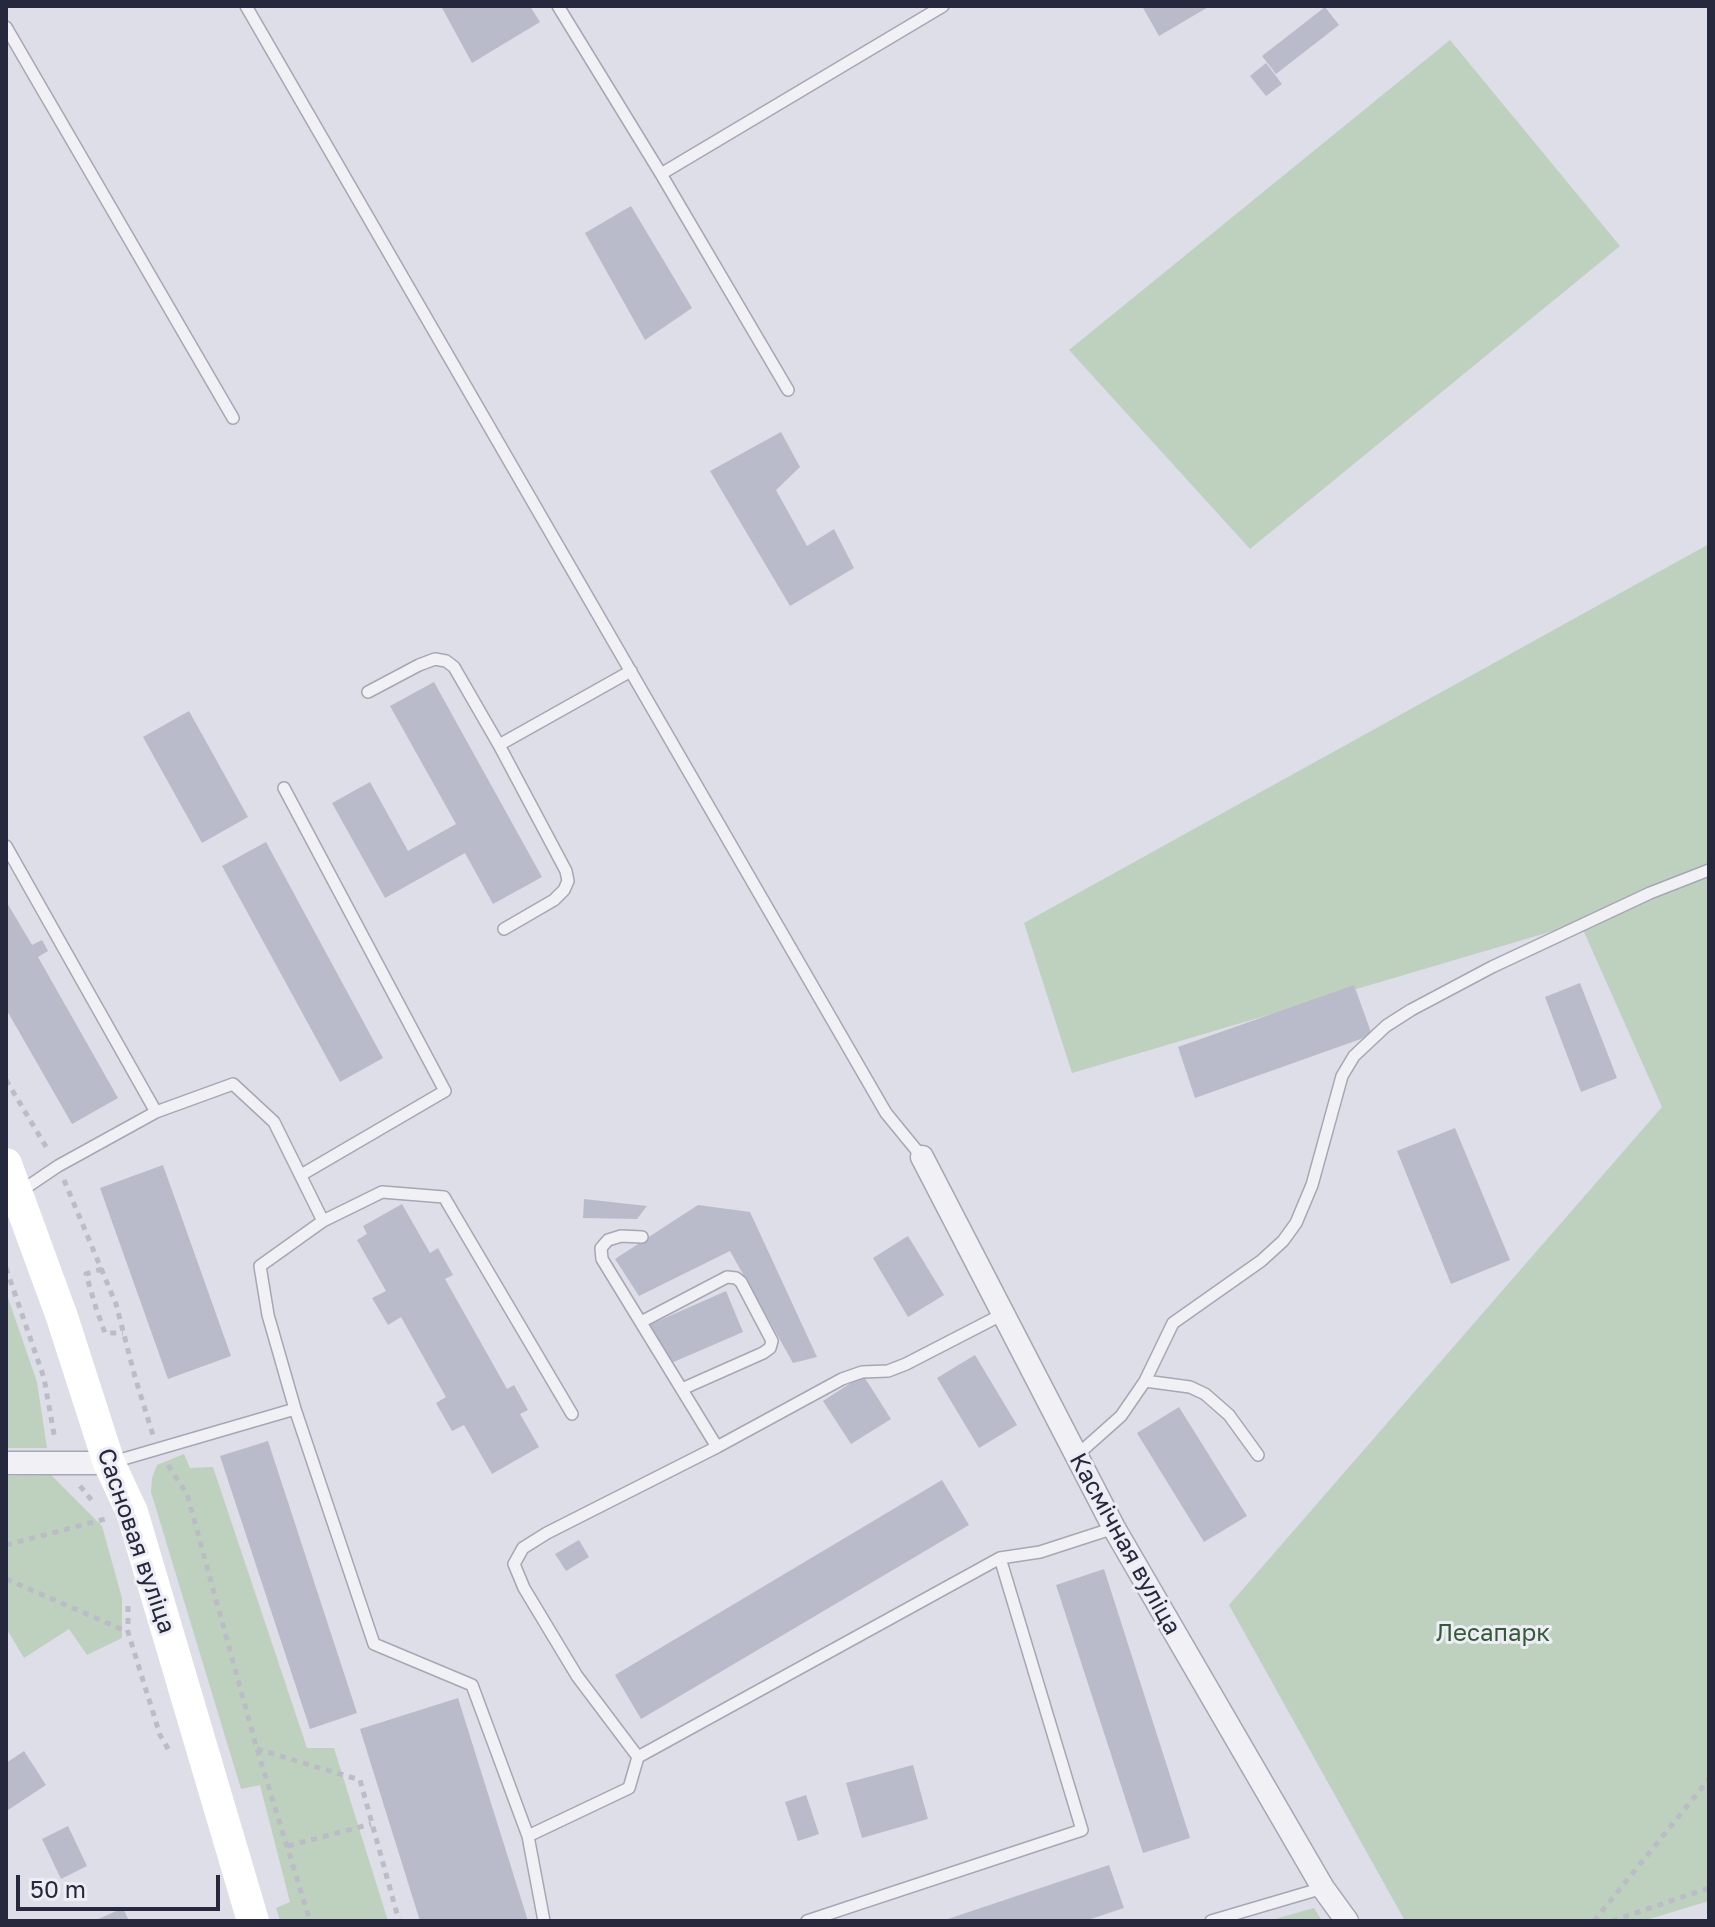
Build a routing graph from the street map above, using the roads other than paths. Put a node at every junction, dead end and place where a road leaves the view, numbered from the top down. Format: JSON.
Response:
{"nodes":[{"id":1,"x":246,"y":6,"type":"edge"},
{"id":2,"x":558,"y":6,"type":"edge"},
{"id":3,"x":943,"y":6,"type":"edge"},
{"id":4,"x":6,"y":27,"type":"edge"},
{"id":5,"x":661,"y":174,"type":"junction"},
{"id":6,"x":788,"y":390,"type":"dead end"},
{"id":7,"x":233,"y":418,"type":"dead end"},
{"id":8,"x":631,"y":671,"type":"junction"},
{"id":9,"x":368,"y":692,"type":"dead end"},
{"id":10,"x":499,"y":745,"type":"junction"},
{"id":11,"x":284,"y":788,"type":"dead end"},
{"id":12,"x":6,"y":846,"type":"edge"},
{"id":13,"x":1709,"y":870,"type":"edge"},
{"id":14,"x":504,"y":929,"type":"dead end"},
{"id":15,"x":156,"y":1112,"type":"junction"},
{"id":16,"x":922,"y":1157,"type":"joint"},
{"id":17,"x":301,"y":1175,"type":"junction"},
{"id":18,"x":12,"y":1179,"type":"edge"},
{"id":19,"x":323,"y":1221,"type":"junction"},
{"id":20,"x":642,"y":1237,"type":"dead end"},
{"id":21,"x":1003,"y":1314,"type":"junction"},
{"id":22,"x":641,"y":1322,"type":"junction"},
{"id":23,"x":1145,"y":1381,"type":"junction"},
{"id":24,"x":682,"y":1389,"type":"junction"},
{"id":25,"x":295,"y":1409,"type":"junction"},
{"id":26,"x":572,"y":1414,"type":"dead end"},
{"id":27,"x":717,"y":1447,"type":"junction"},
{"id":28,"x":1258,"y":1455,"type":"dead end"},
{"id":29,"x":1076,"y":1457,"type":"junction"},
{"id":30,"x":6,"y":1463,"type":"edge"},
{"id":31,"x":109,"y":1463,"type":"junction"},
{"id":32,"x":1114,"y":1528,"type":"junction"},
{"id":33,"x":1000,"y":1558,"type":"junction"},
{"id":34,"x":638,"y":1757,"type":"junction"},
{"id":35,"x":528,"y":1836,"type":"junction"},
{"id":36,"x":1323,"y":1888,"type":"junction"},
{"id":37,"x":253,"y":1921,"type":"edge"},
{"id":38,"x":544,"y":1921,"type":"edge"},
{"id":39,"x":807,"y":1921,"type":"edge"},
{"id":40,"x":1211,"y":1921,"type":"edge"},
{"id":41,"x":1347,"y":1921,"type":"edge"}],
"edges":[{"from":1,"to":8,"type":"lane"},
{"from":2,"to":5,"type":"lane"},
{"from":3,"to":5,"type":"lane"},
{"from":4,"to":7,"type":"lane"},
{"from":5,"to":6,"type":"lane"},
{"from":8,"to":10,"type":"lane"},
{"from":8,"to":16,"type":"lane"},
{"from":9,"to":10,"type":"lane"},
{"from":10,"to":14,"type":"lane"},
{"from":11,"to":17,"type":"lane"},
{"from":12,"to":15,"type":"lane"},
{"from":13,"to":23,"type":"lane"},
{"from":15,"to":17,"type":"lane"},
{"from":15,"to":18,"type":"lane"},
{"from":16,"to":21,"type":"street","name":"Касмічная вуліца"},
{"from":17,"to":19,"type":"lane"},
{"from":18,"to":31,"type":"main road","name":"Сасновая вуліца"},
{"from":19,"to":25,"type":"lane"},
{"from":19,"to":26,"type":"lane"},
{"from":20,"to":22,"type":"lane"},
{"from":21,"to":27,"type":"lane"},
{"from":21,"to":29,"type":"street","name":"Касмічная вуліца"},
{"from":22,"to":24,"type":"lane"},
{"from":22,"to":24,"type":"lane"},
{"from":23,"to":28,"type":"lane"},
{"from":23,"to":29,"type":"lane"},
{"from":24,"to":27,"type":"lane"},
{"from":25,"to":31,"type":"lane"},
{"from":25,"to":35,"type":"lane"},
{"from":27,"to":34,"type":"lane"},
{"from":29,"to":32,"type":"street","name":"Касмічная вуліца"},
{"from":30,"to":31,"type":"street"},
{"from":31,"to":37,"type":"main road","name":"Сасновая вуліца"},
{"from":32,"to":33,"type":"lane"},
{"from":32,"to":36,"type":"street","name":"Касмічная вуліца"},
{"from":33,"to":34,"type":"lane"},
{"from":33,"to":39,"type":"lane"},
{"from":34,"to":35,"type":"lane"},
{"from":35,"to":38,"type":"lane"},
{"from":36,"to":40,"type":"lane"},
{"from":36,"to":41,"type":"street","name":"Касмічная вуліца"}]}
